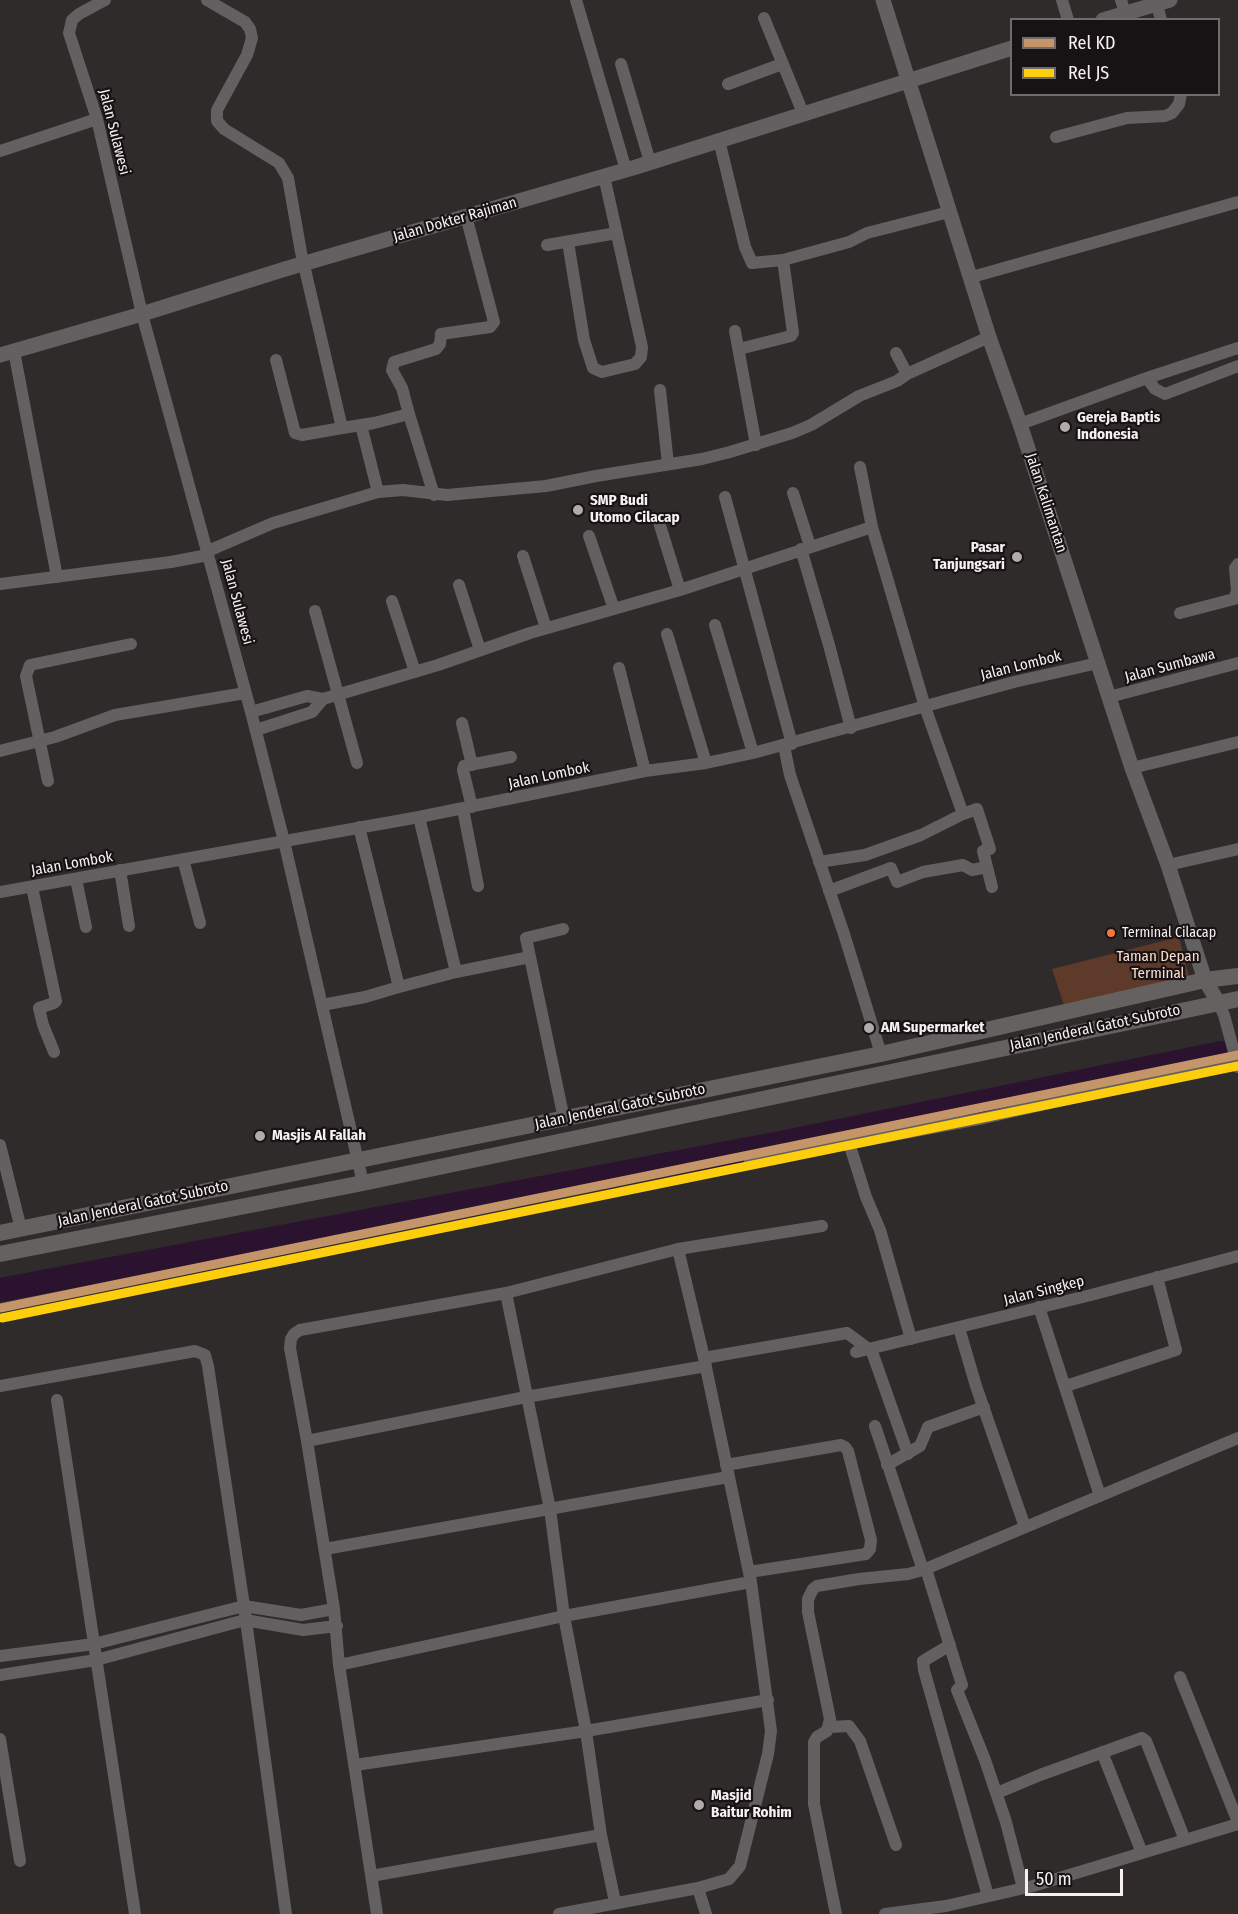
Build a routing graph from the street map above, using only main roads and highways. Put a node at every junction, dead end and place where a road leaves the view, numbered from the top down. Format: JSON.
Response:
{"nodes":[{"id":1,"x":1238,"y":976,"type":"edge"},
{"id":2,"x":1238,"y":999,"type":"edge"},
{"id":3,"x":0,"y":1233,"type":"edge"},
{"id":4,"x":0,"y":1254,"type":"edge"}],
"edges":[{"from":1,"to":3,"type":"main road","name":"Jalan Jenderal Gatot Subroto"},
{"from":2,"to":4,"type":"main road","name":"Jalan Jenderal Gatot Subroto"}]}
